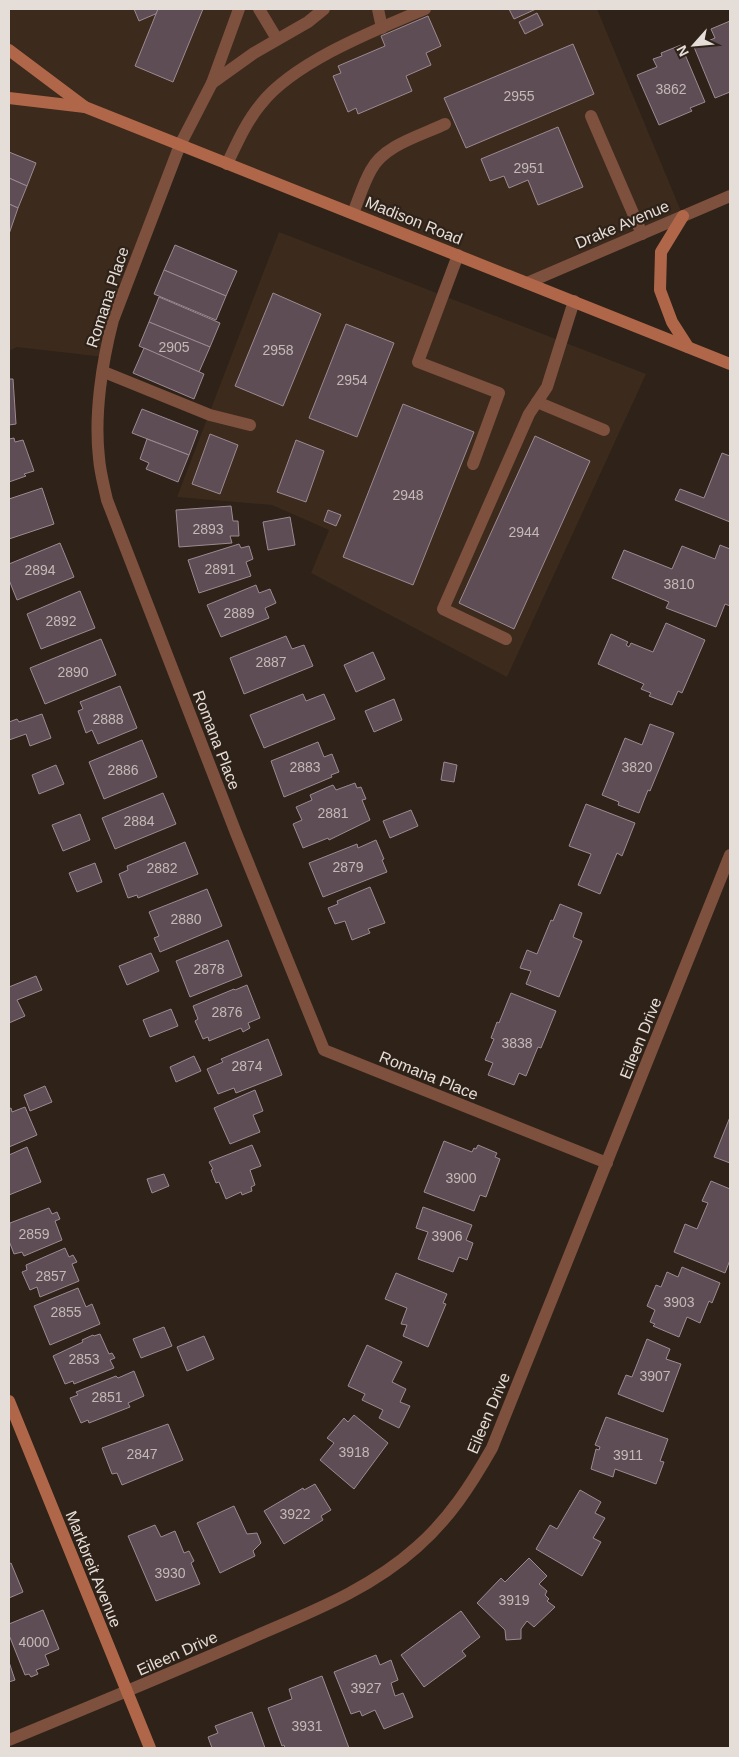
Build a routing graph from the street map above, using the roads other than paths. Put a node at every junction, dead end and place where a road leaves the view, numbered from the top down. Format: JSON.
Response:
{"nodes":[{"id":1,"x":239,"y":9,"type":"edge"},
{"id":2,"x":258,"y":9,"type":"edge"},
{"id":3,"x":324,"y":9,"type":"edge"},
{"id":4,"x":378,"y":9,"type":"edge"},
{"id":5,"x":425,"y":9,"type":"edge"},
{"id":6,"x":382,"y":28,"type":"junction"},
{"id":7,"x":277,"y":39,"type":"junction"},
{"id":8,"x":9,"y":50,"type":"edge"},
{"id":9,"x":212,"y":83,"type":"junction"},
{"id":10,"x":9,"y":98,"type":"edge"},
{"id":11,"x":85,"y":107,"type":"junction"},
{"id":12,"x":591,"y":116,"type":"dead end"},
{"id":13,"x":445,"y":124,"type":"dead end"},
{"id":14,"x":180,"y":145,"type":"junction"},
{"id":15,"x":227,"y":164,"type":"junction"},
{"id":16,"x":730,"y":196,"type":"edge"},
{"id":17,"x":353,"y":213,"type":"junction"},
{"id":18,"x":683,"y":216,"type":"junction"},
{"id":19,"x":642,"y":234,"type":"junction"},
{"id":20,"x":458,"y":255,"type":"junction"},
{"id":21,"x":527,"y":283,"type":"junction"},
{"id":22,"x":574,"y":301,"type":"junction"},
{"id":23,"x":688,"y":347,"type":"junction"},
{"id":24,"x":730,"y":364,"type":"edge"},
{"id":25,"x":104,"y":372,"type":"junction"},
{"id":26,"x":537,"y":402,"type":"junction"},
{"id":27,"x":250,"y":425,"type":"dead end"},
{"id":28,"x":604,"y":430,"type":"dead end"},
{"id":29,"x":473,"y":464,"type":"dead end"},
{"id":30,"x":506,"y":638,"type":"dead end"},
{"id":31,"x":730,"y":855,"type":"edge"},
{"id":32,"x":607,"y":1163,"type":"junction"},
{"id":33,"x":9,"y":1401,"type":"edge"},
{"id":34,"x":127,"y":1692,"type":"junction"},
{"id":35,"x":9,"y":1740,"type":"edge"},
{"id":36,"x":150,"y":1748,"type":"edge"}],
"edges":[{"from":1,"to":9,"type":"street"},
{"from":2,"to":7,"type":"street"},
{"from":3,"to":7,"type":"street"},
{"from":4,"to":6,"type":"street"},
{"from":5,"to":6,"type":"street"},
{"from":6,"to":15,"type":"street"},
{"from":7,"to":9,"type":"street"},
{"from":8,"to":11,"type":"main road","name":"Madison Road"},
{"from":9,"to":14,"type":"street","name":"Romana Place"},
{"from":10,"to":11,"type":"main road","name":"Madison Road"},
{"from":11,"to":14,"type":"main road","name":"Madison Road"},
{"from":12,"to":19,"type":"street"},
{"from":13,"to":17,"type":"street"},
{"from":14,"to":15,"type":"main road","name":"Madison Road"},
{"from":14,"to":25,"type":"street","name":"Romana Place"},
{"from":15,"to":17,"type":"main road","name":"Madison Road"},
{"from":16,"to":18,"type":"street","name":"Drake Avenue"},
{"from":17,"to":20,"type":"main road","name":"Madison Road"},
{"from":18,"to":19,"type":"street","name":"Drake Avenue"},
{"from":18,"to":23,"type":"main road"},
{"from":19,"to":21,"type":"street","name":"Drake Avenue"},
{"from":20,"to":21,"type":"main road","name":"Madison Road"},
{"from":20,"to":29,"type":"street"},
{"from":21,"to":22,"type":"main road","name":"Madison Road"},
{"from":22,"to":23,"type":"main road","name":"Madison Road"},
{"from":22,"to":26,"type":"street"},
{"from":23,"to":24,"type":"main road","name":"Madison Road"},
{"from":25,"to":27,"type":"street"},
{"from":25,"to":32,"type":"street","name":"Romana Place"},
{"from":26,"to":28,"type":"street"},
{"from":26,"to":30,"type":"street"},
{"from":31,"to":32,"type":"street","name":"Eileen Drive"},
{"from":32,"to":34,"type":"street","name":"Eileen Drive"},
{"from":33,"to":34,"type":"main road","name":"Markbreit Avenue"},
{"from":34,"to":35,"type":"street","name":"Eileen Drive"},
{"from":34,"to":36,"type":"main road","name":"Markbreit Avenue"}]}
